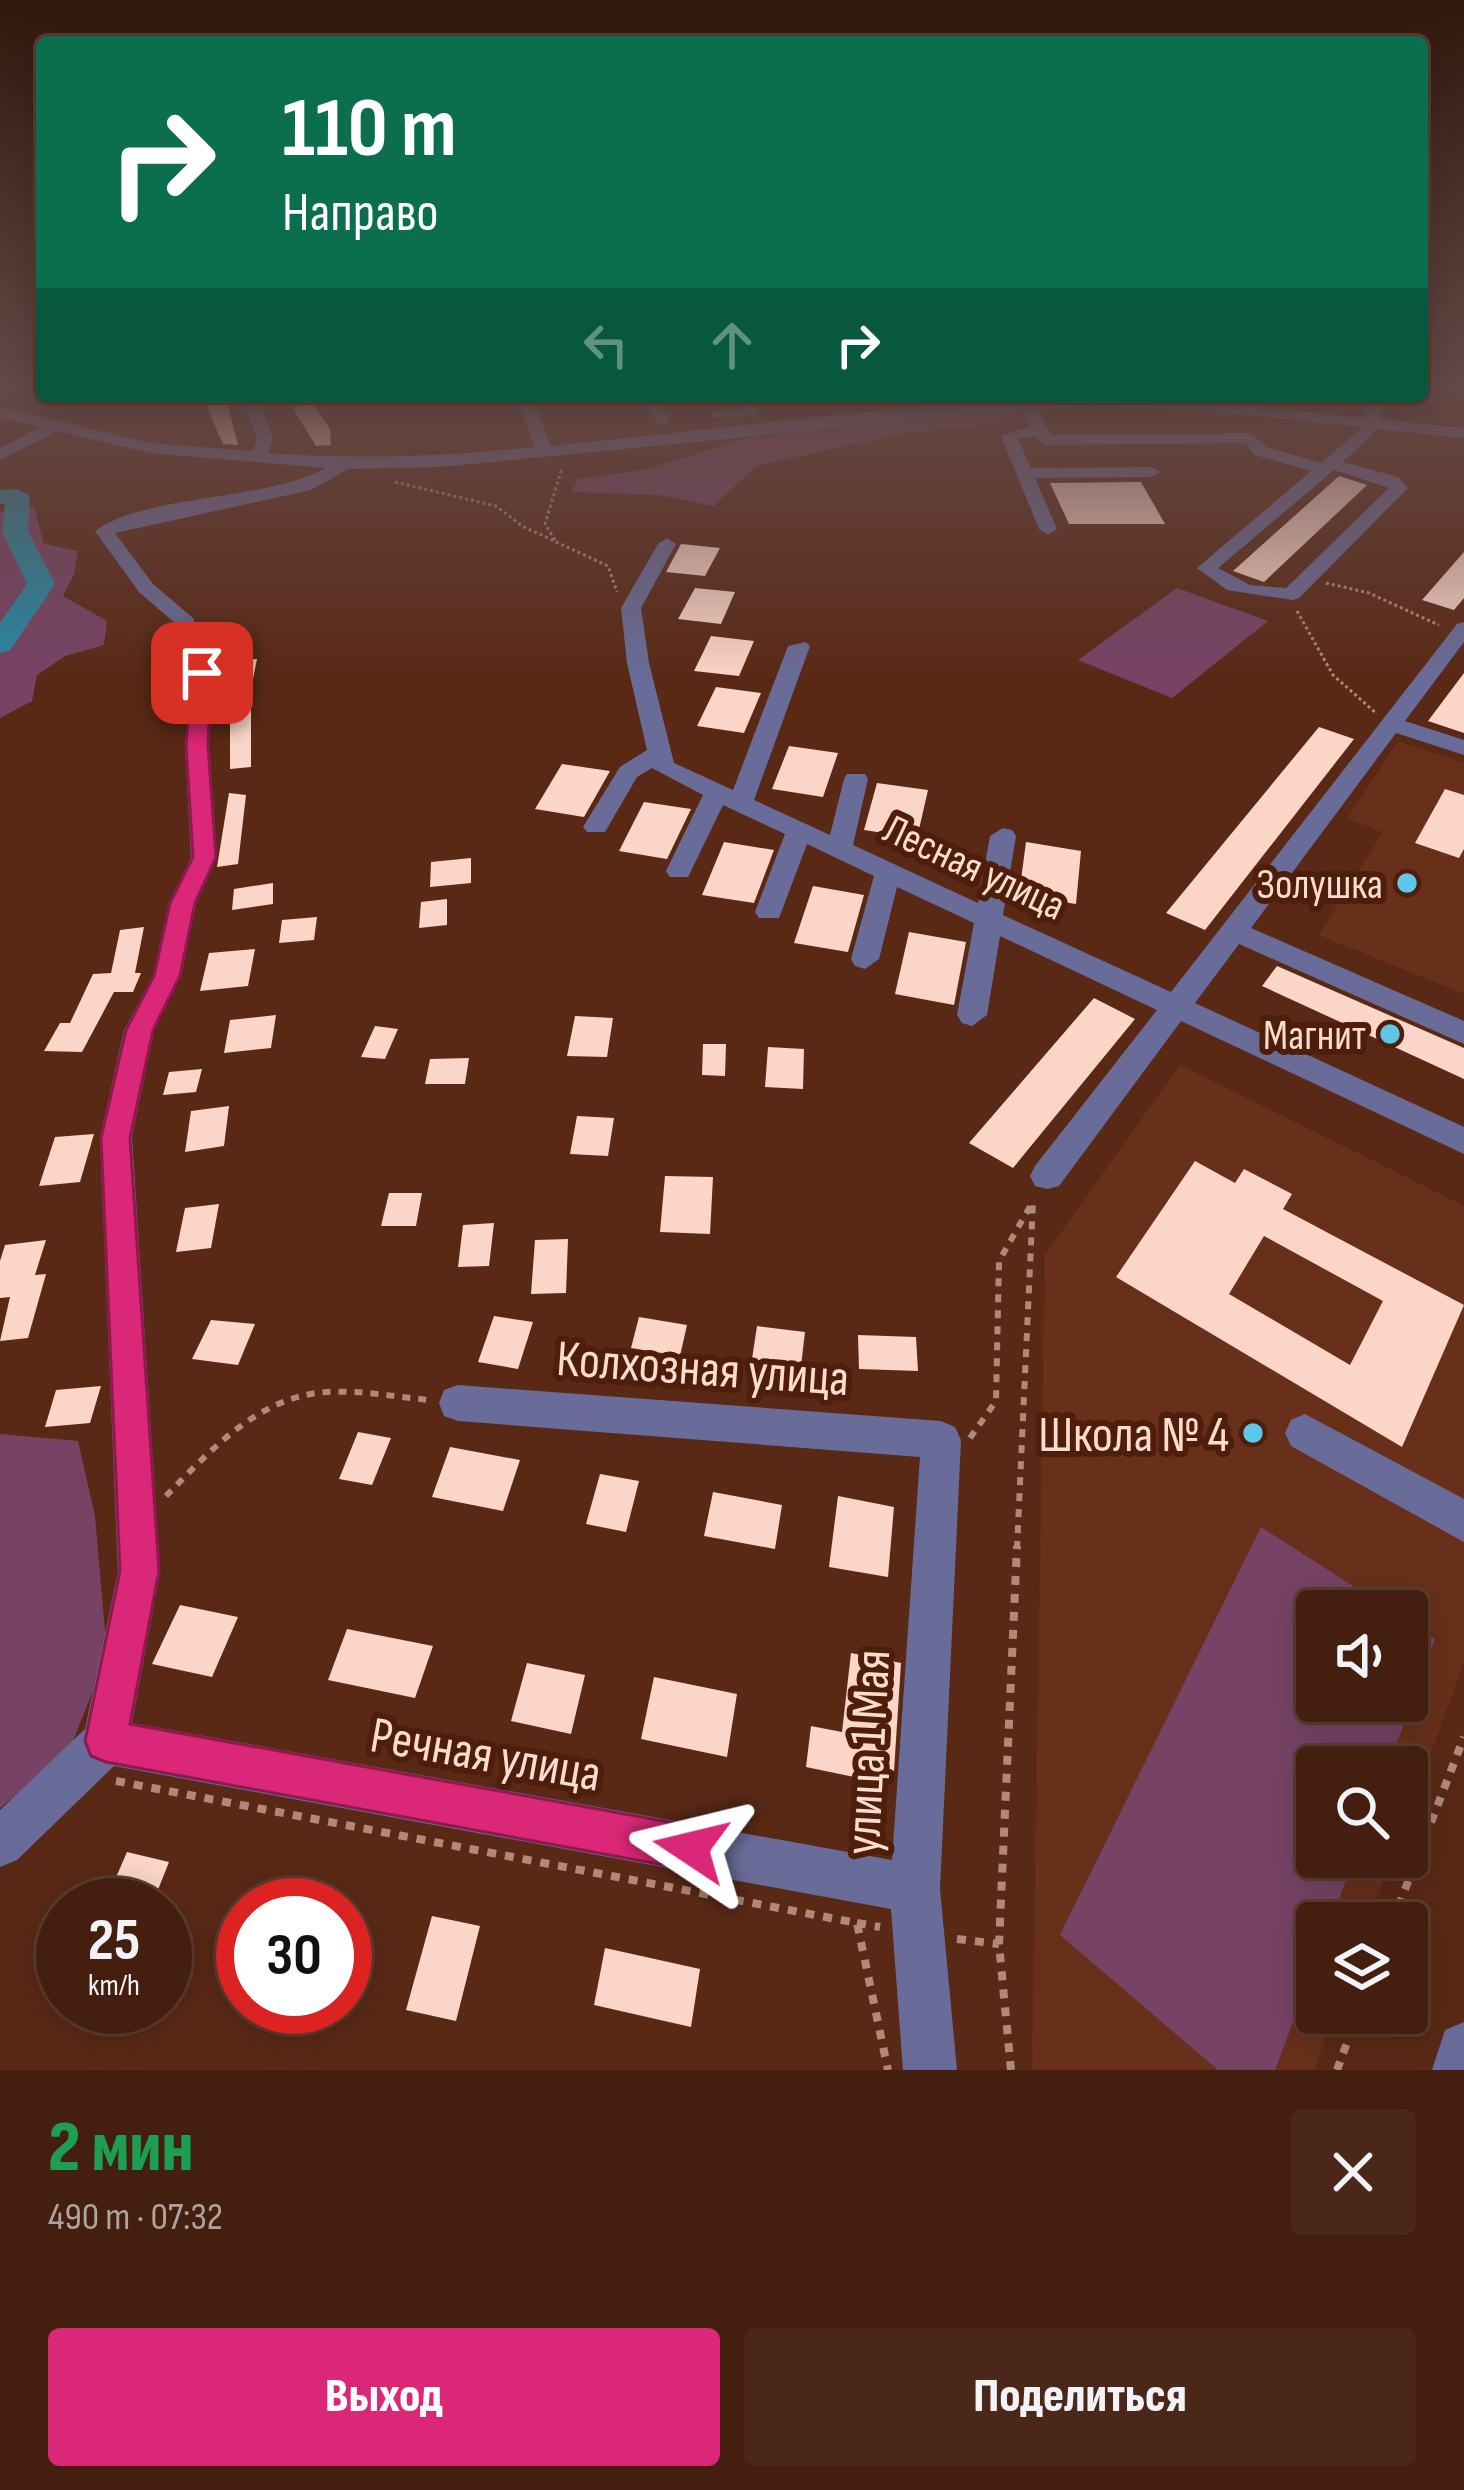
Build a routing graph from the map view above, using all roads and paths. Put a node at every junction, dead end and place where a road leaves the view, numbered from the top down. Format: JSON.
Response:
{"nodes":[{"id":1,"x":306,"y":486,"type":"edge"},
{"id":2,"x":412,"y":486,"type":"edge"},
{"id":3,"x":556,"y":486,"type":"edge"},
{"id":4,"x":1030,"y":486,"type":"edge"},
{"id":5,"x":1304,"y":486,"type":"edge"},
{"id":6,"x":1396,"y":486,"type":"edge"},
{"id":7,"x":1048,"y":529,"type":"dead end"},
{"id":8,"x":557,"y":543,"type":"junction"},
{"id":9,"x":667,"y":544,"type":"dead end"},
{"id":10,"x":1309,"y":578,"type":"junction"},
{"id":11,"x":1273,"y":596,"type":"junction"},
{"id":12,"x":625,"y":610,"type":"dead end"},
{"id":13,"x":1463,"y":630,"type":"edge"},
{"id":14,"x":799,"y":646,"type":"dead end"},
{"id":15,"x":1390,"y":723,"type":"junction"},
{"id":16,"x":1464,"y":748,"type":"edge"},
{"id":17,"x":661,"y":752,"type":"junction"},
{"id":18,"x":856,"y":779,"type":"dead end"},
{"id":19,"x":729,"y":797,"type":"junction"},
{"id":20,"x":596,"y":826,"type":"dead end"},
{"id":21,"x":799,"y":830,"type":"junction"},
{"id":22,"x":1003,"y":836,"type":"dead end"},
{"id":23,"x":839,"y":849,"type":"junction"},
{"id":24,"x":679,"y":871,"type":"dead end"},
{"id":25,"x":888,"y":872,"type":"junction"},
{"id":26,"x":769,"y":912,"type":"dead end"},
{"id":27,"x":988,"y":918,"type":"junction"},
{"id":28,"x":1231,"y":930,"type":"junction"},
{"id":29,"x":865,"y":958,"type":"dead end"},
{"id":30,"x":1174,"y":1004,"type":"junction"},
{"id":31,"x":972,"y":1015,"type":"dead end"},
{"id":32,"x":1464,"y":1033,"type":"edge"},
{"id":33,"x":1464,"y":1142,"type":"edge"},
{"id":34,"x":1047,"y":1176,"type":"joint"},
{"id":35,"x":1033,"y":1201,"type":"junction"},
{"id":36,"x":458,"y":1403,"type":"joint"},
{"id":37,"x":1305,"y":1433,"type":"dead end"},
{"id":38,"x":940,"y":1440,"type":"junction"},
{"id":39,"x":1464,"y":1521,"type":"edge"},
{"id":40,"x":137,"y":1526,"type":"junction"},
{"id":41,"x":1464,"y":1736,"type":"edge"},
{"id":42,"x":90,"y":1757,"type":"junction"},
{"id":43,"x":0,"y":1843,"type":"edge"},
{"id":44,"x":915,"y":1889,"type":"junction"},
{"id":45,"x":1400,"y":1902,"type":"edge"},
{"id":46,"x":1350,"y":2034,"type":"edge"},
{"id":47,"x":1464,"y":2050,"type":"edge"},
{"id":48,"x":888,"y":2070,"type":"edge"},
{"id":49,"x":930,"y":2070,"type":"edge"},
{"id":50,"x":1011,"y":2070,"type":"edge"},
{"id":51,"x":1337,"y":2070,"type":"edge"},
{"id":52,"x":1459,"y":2070,"type":"edge"}],
"edges":[{"from":1,"to":40,"type":"street"},
{"from":2,"to":8,"type":"path"},
{"from":3,"to":8,"type":"path"},
{"from":4,"to":7,"type":"street"},
{"from":5,"to":11,"type":"street"},
{"from":6,"to":10,"type":"street"},
{"from":8,"to":12,"type":"path"},
{"from":9,"to":17,"type":"street"},
{"from":10,"to":11,"type":"street"},
{"from":10,"to":13,"type":"path"},
{"from":11,"to":15,"type":"path"},
{"from":13,"to":15,"type":"street"},
{"from":14,"to":19,"type":"street"},
{"from":15,"to":16,"type":"street"},
{"from":15,"to":28,"type":"street"},
{"from":17,"to":19,"type":"street","name":"Лесная улица"},
{"from":17,"to":20,"type":"street"},
{"from":18,"to":23,"type":"street"},
{"from":19,"to":21,"type":"street","name":"Лесная улица"},
{"from":19,"to":24,"type":"street"},
{"from":21,"to":23,"type":"street","name":"Лесная улица"},
{"from":21,"to":26,"type":"street"},
{"from":22,"to":27,"type":"street"},
{"from":23,"to":25,"type":"street","name":"Лесная улица"},
{"from":25,"to":27,"type":"street","name":"Лесная улица"},
{"from":25,"to":29,"type":"street"},
{"from":27,"to":30,"type":"street","name":"Лесная улица"},
{"from":27,"to":31,"type":"street"},
{"from":28,"to":30,"type":"street"},
{"from":28,"to":32,"type":"street"},
{"from":30,"to":33,"type":"street","name":"Лесная улица"},
{"from":30,"to":34,"type":"street"},
{"from":34,"to":35,"type":"path"},
{"from":35,"to":38,"type":"path"},
{"from":35,"to":50,"type":"path"},
{"from":36,"to":38,"type":"street","name":"Колхозная улица"},
{"from":36,"to":40,"type":"path"},
{"from":37,"to":39,"type":"street"},
{"from":38,"to":44,"type":"street","name":"улица 1 Мая"},
{"from":40,"to":42,"type":"street"},
{"from":41,"to":45,"type":"path"},
{"from":42,"to":43,"type":"street"},
{"from":42,"to":44,"type":"street","name":"Речная улица"},
{"from":42,"to":48,"type":"path"},
{"from":44,"to":49,"type":"street","name":"улица 1 Мая"},
{"from":46,"to":51,"type":"path"},
{"from":47,"to":52,"type":"street"}]}
